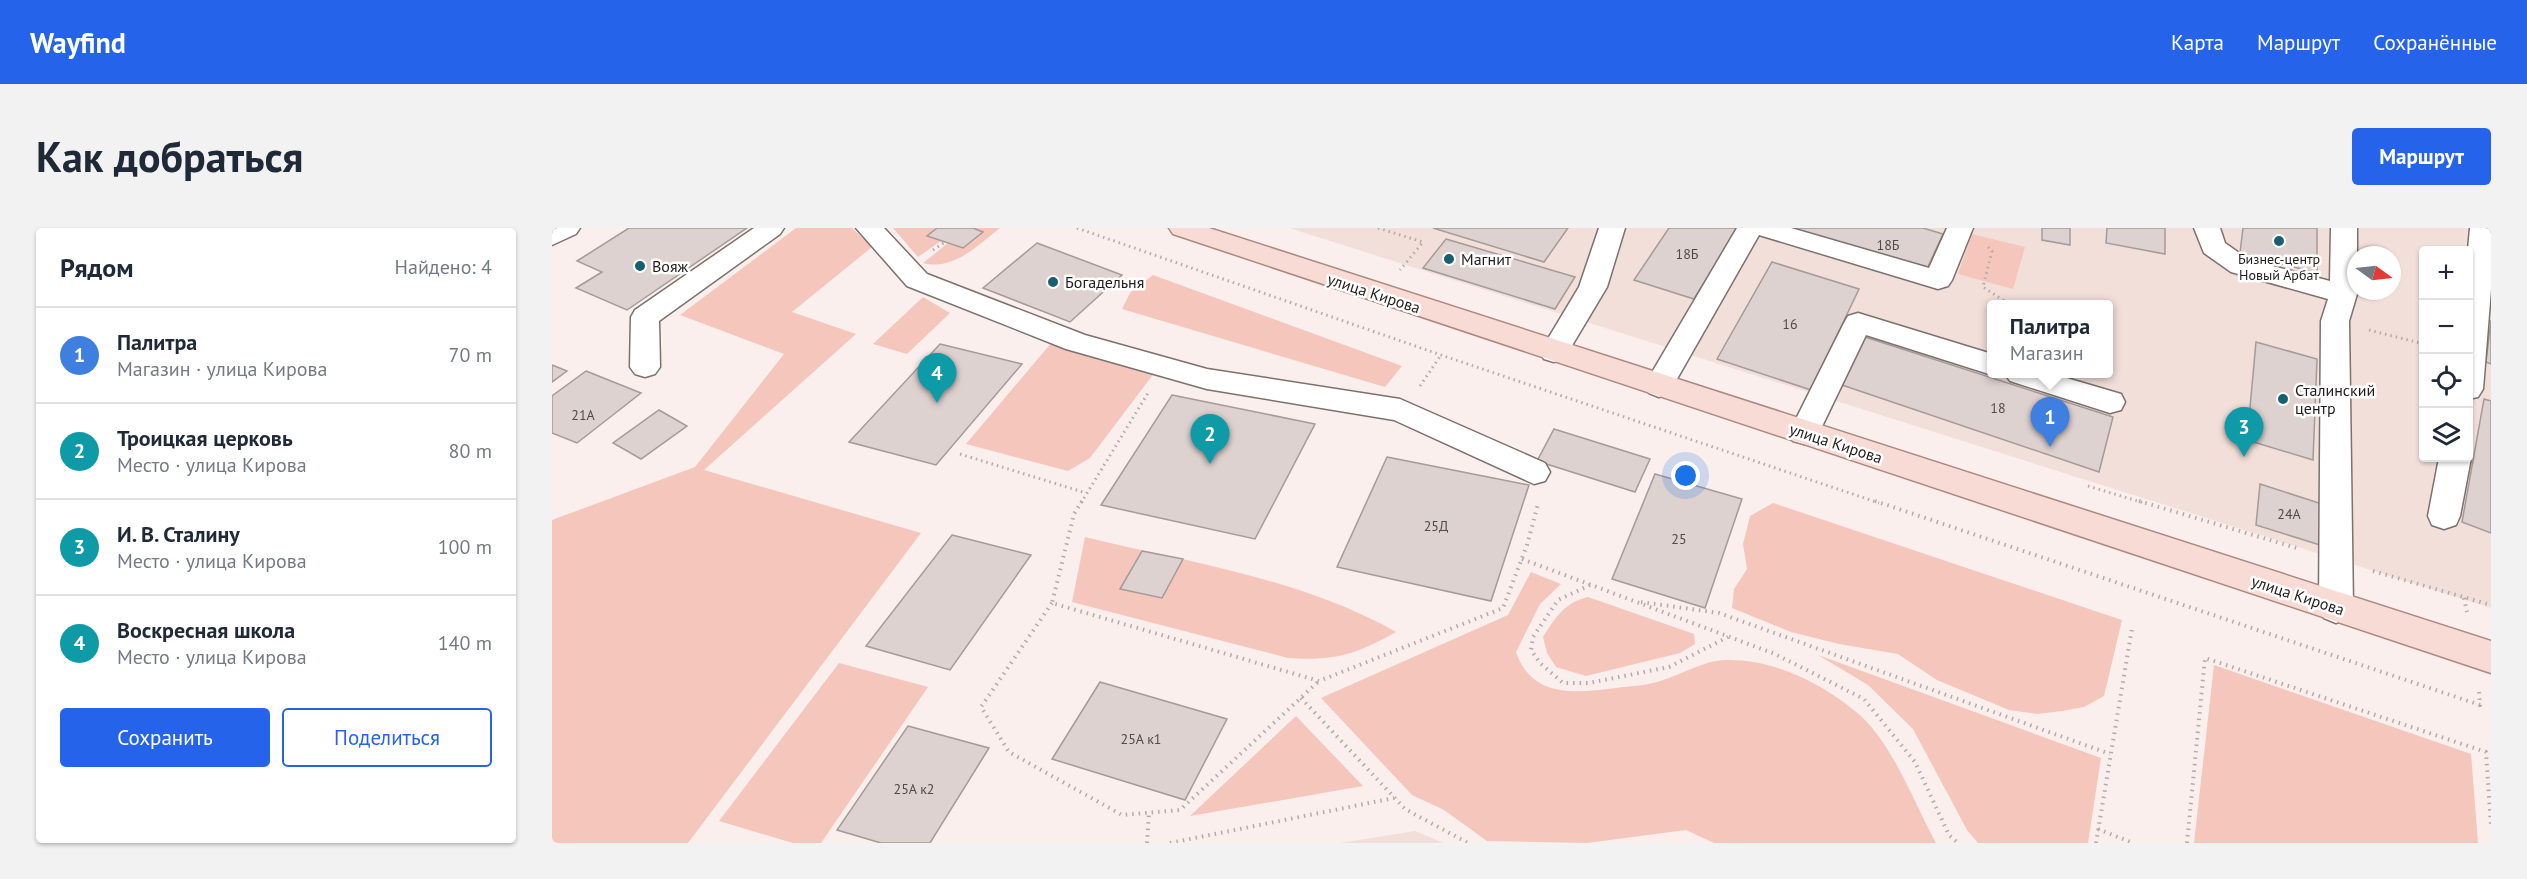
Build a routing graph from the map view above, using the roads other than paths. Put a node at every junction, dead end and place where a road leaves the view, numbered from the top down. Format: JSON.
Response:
{"nodes":[{"id":1,"x":567,"y":228,"type":"edge"},
{"id":2,"x":771,"y":228,"type":"edge"},
{"id":3,"x":869,"y":228,"type":"edge"},
{"id":4,"x":1182,"y":228,"type":"edge"},
{"id":5,"x":1612,"y":228,"type":"edge"},
{"id":6,"x":1750,"y":228,"type":"edge"},
{"id":7,"x":1762,"y":228,"type":"edge"},
{"id":8,"x":1960,"y":228,"type":"edge"},
{"id":9,"x":2207,"y":228,"type":"edge"},
{"id":10,"x":2344,"y":228,"type":"edge"},
{"id":11,"x":2483,"y":228,"type":"edge"},
{"id":12,"x":552,"y":237,"type":"edge"},
{"id":13,"x":2339,"y":308,"type":"junction"},
{"id":14,"x":1554,"y":352,"type":"junction"},
{"id":15,"x":1987,"y":363,"type":"edge"},
{"id":16,"x":645,"y":367,"type":"dead end"},
{"id":17,"x":2033,"y":378,"type":"edge"},
{"id":18,"x":2477,"y":379,"type":"edge"},
{"id":19,"x":1659,"y":386,"type":"junction"},
{"id":20,"x":2110,"y":402,"type":"dead end"},
{"id":21,"x":1804,"y":433,"type":"junction"},
{"id":22,"x":2454,"y":462,"type":"edge"},
{"id":23,"x":1534,"y":472,"type":"road end"},
{"id":24,"x":2444,"y":516,"type":"dead end"},
{"id":25,"x":2337,"y":608,"type":"junction"},
{"id":26,"x":2491,"y":657,"type":"edge"}],
"edges":[{"from":1,"to":12,"type":"street"},
{"from":2,"to":16,"type":"street"},
{"from":3,"to":23,"type":"street"},
{"from":4,"to":14,"type":"main road","name":"улица Кирова"},
{"from":5,"to":14,"type":"street"},
{"from":6,"to":19,"type":"street"},
{"from":7,"to":8,"type":"street"},
{"from":9,"to":13,"type":"street"},
{"from":10,"to":13,"type":"street"},
{"from":11,"to":18,"type":"street"},
{"from":13,"to":25,"type":"street"},
{"from":14,"to":19,"type":"main road","name":"улица Кирова"},
{"from":15,"to":21,"type":"street"},
{"from":17,"to":20,"type":"street"},
{"from":19,"to":21,"type":"main road","name":"улица Кирова"},
{"from":21,"to":25,"type":"main road","name":"улица Кирова"},
{"from":22,"to":24,"type":"street"},
{"from":25,"to":26,"type":"main road","name":"улица Кирова"}]}
